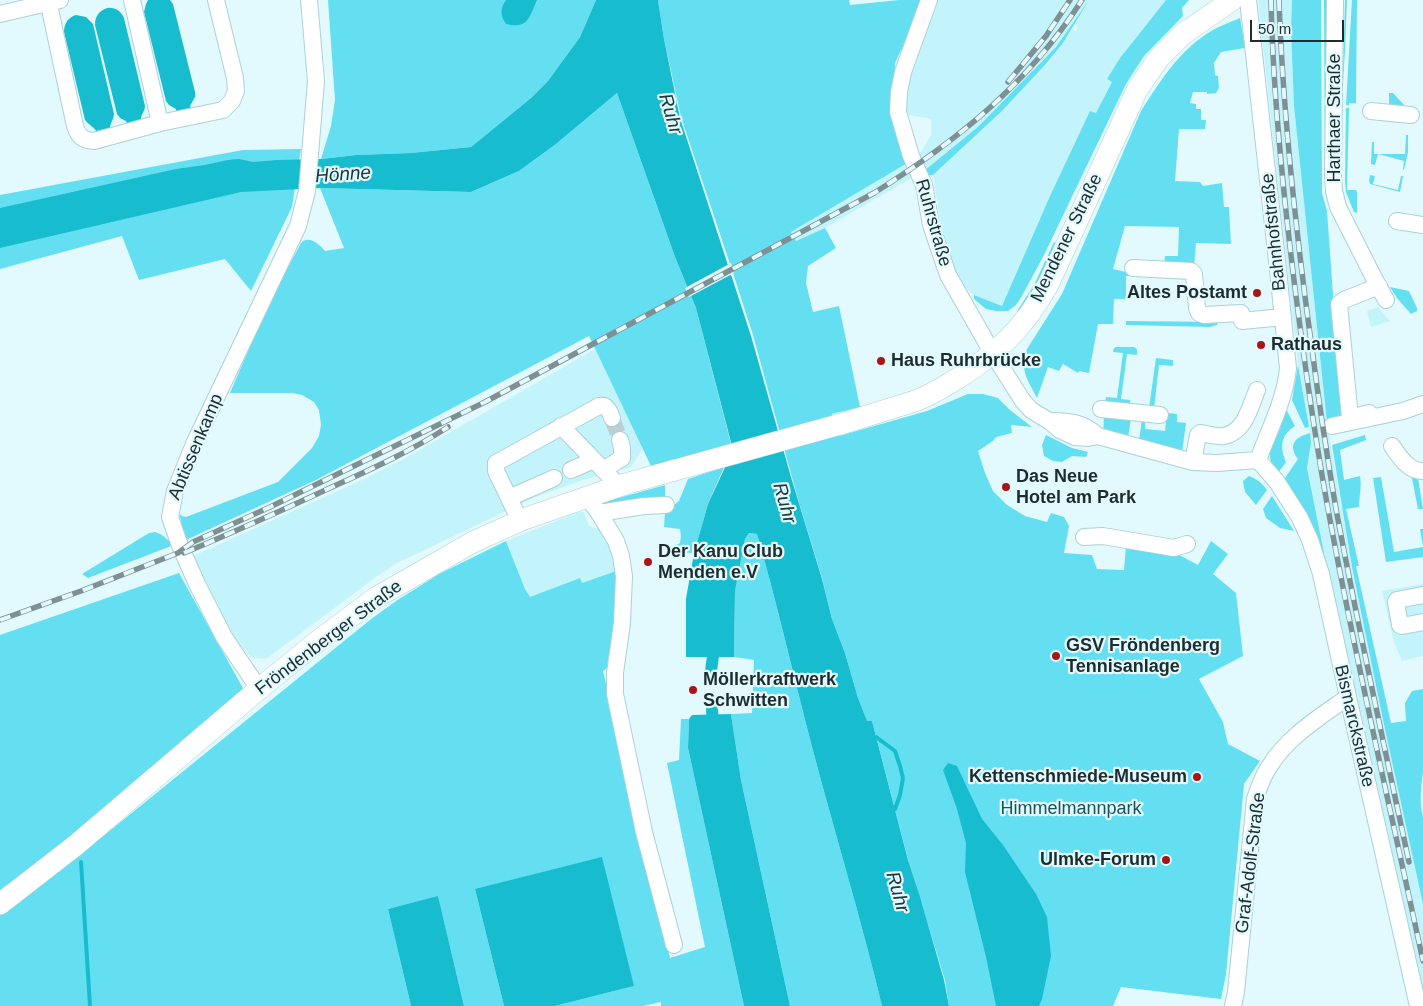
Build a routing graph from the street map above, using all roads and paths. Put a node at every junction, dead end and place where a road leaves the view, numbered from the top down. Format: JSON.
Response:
{"nodes":[{"id":1,"x":132,"y":0,"type":"edge"},
{"id":2,"x":216,"y":0,"type":"edge"},
{"id":3,"x":309,"y":0,"type":"edge"},
{"id":4,"x":929,"y":0,"type":"edge"},
{"id":5,"x":1232,"y":0,"type":"edge"},
{"id":6,"x":1248,"y":0,"type":"edge"},
{"id":7,"x":1335,"y":0,"type":"edge"},
{"id":8,"x":52,"y":1,"type":"edge"},
{"id":9,"x":0,"y":14,"type":"edge"},
{"id":10,"x":1371,"y":111,"type":"dead end"},
{"id":11,"x":1412,"y":115,"type":"dead end"},
{"id":12,"x":160,"y":124,"type":"junction"},
{"id":13,"x":1397,"y":221,"type":"dead end"},
{"id":14,"x":1423,"y":226,"type":"edge"},
{"id":15,"x":1133,"y":268,"type":"dead end"},
{"id":16,"x":1283,"y":317,"type":"junction"},
{"id":17,"x":993,"y":354,"type":"junction"},
{"id":18,"x":1257,"y":390,"type":"dead end"},
{"id":19,"x":1423,"y":404,"type":"edge"},
{"id":20,"x":1101,"y":409,"type":"dead end"},
{"id":21,"x":1369,"y":413,"type":"dead end"},
{"id":22,"x":1160,"y":414,"type":"dead end"},
{"id":23,"x":612,"y":418,"type":"tunnel mouth"},
{"id":24,"x":561,"y":426,"type":"junction"},
{"id":25,"x":1332,"y":426,"type":"dead end"},
{"id":26,"x":620,"y":440,"type":"tunnel mouth"},
{"id":27,"x":766,"y":445,"type":"joint"},
{"id":28,"x":1392,"y":446,"type":"dead end"},
{"id":29,"x":1258,"y":460,"type":"junction"},
{"id":30,"x":1193,"y":462,"type":"junction"},
{"id":31,"x":598,"y":465,"type":"junction"},
{"id":32,"x":571,"y":470,"type":"dead end"},
{"id":33,"x":1423,"y":471,"type":"edge"},
{"id":34,"x":554,"y":478,"type":"dead end"},
{"id":35,"x":619,"y":486,"type":"junction"},
{"id":36,"x":586,"y":496,"type":"junction"},
{"id":37,"x":509,"y":498,"type":"junction"},
{"id":38,"x":666,"y":505,"type":"dead end"},
{"id":39,"x":599,"y":513,"type":"junction"},
{"id":40,"x":520,"y":521,"type":"junction"},
{"id":41,"x":1084,"y":537,"type":"dead end"},
{"id":42,"x":1187,"y":544,"type":"dead end"},
{"id":43,"x":1423,"y":595,"type":"edge"},
{"id":44,"x":1423,"y":622,"type":"edge"},
{"id":45,"x":259,"y":689,"type":"junction"},
{"id":46,"x":1348,"y":697,"type":"junction"},
{"id":47,"x":0,"y":904,"type":"edge"},
{"id":48,"x":674,"y":945,"type":"dead end"},
{"id":49,"x":1233,"y":1006,"type":"edge"},
{"id":50,"x":1418,"y":1006,"type":"edge"}],
"edges":[{"from":1,"to":12,"type":"street"},
{"from":2,"to":12,"type":"street"},
{"from":3,"to":45,"type":"street","name":"Abtissenkamp"},
{"from":4,"to":17,"type":"street","name":"Ruhrstraße"},
{"from":5,"to":17,"type":"main road","name":"Mendener Straße"},
{"from":6,"to":16,"type":"street","name":"Bahnhofstraße"},
{"from":7,"to":21,"type":"street","name":"Harthaer Straße"},
{"from":8,"to":9,"type":"street"},
{"from":8,"to":12,"type":"street"},
{"from":10,"to":11,"type":"street"},
{"from":13,"to":14,"type":"street"},
{"from":15,"to":16,"type":"street"},
{"from":16,"to":29,"type":"street","name":"Bahnhofstraße"},
{"from":17,"to":27,"type":"main road","name":"Mendener Straße"},
{"from":17,"to":30,"type":"street","name":"Ruhrstraße"},
{"from":18,"to":30,"type":"street"},
{"from":19,"to":25,"type":"street"},
{"from":20,"to":22,"type":"street"},
{"from":23,"to":24,"type":"street"},
{"from":24,"to":31,"type":"street"},
{"from":24,"to":37,"type":"street"},
{"from":26,"to":31,"type":"street"},
{"from":27,"to":35,"type":"main road","name":"Fröndenberger Straße"},
{"from":28,"to":33,"type":"street"},
{"from":29,"to":30,"type":"street","name":"Ruhrstraße"},
{"from":29,"to":46,"type":"street","name":"Bismarckstraße"},
{"from":31,"to":32,"type":"street"},
{"from":31,"to":35,"type":"street"},
{"from":34,"to":37,"type":"street"},
{"from":35,"to":36,"type":"main road","name":"Fröndenberger Straße"},
{"from":36,"to":39,"type":"street"},
{"from":36,"to":40,"type":"main road","name":"Fröndenberger Straße"},
{"from":37,"to":40,"type":"street"},
{"from":38,"to":39,"type":"street"},
{"from":39,"to":48,"type":"street"},
{"from":40,"to":45,"type":"main road","name":"Fröndenberger Straße"},
{"from":41,"to":42,"type":"street"},
{"from":43,"to":44,"type":"street"},
{"from":45,"to":47,"type":"main road","name":"Fröndenberger Straße"},
{"from":46,"to":49,"type":"street","name":"Graf-Adolf-Straße"},
{"from":46,"to":50,"type":"street","name":"Bismarckstraße"}]}
